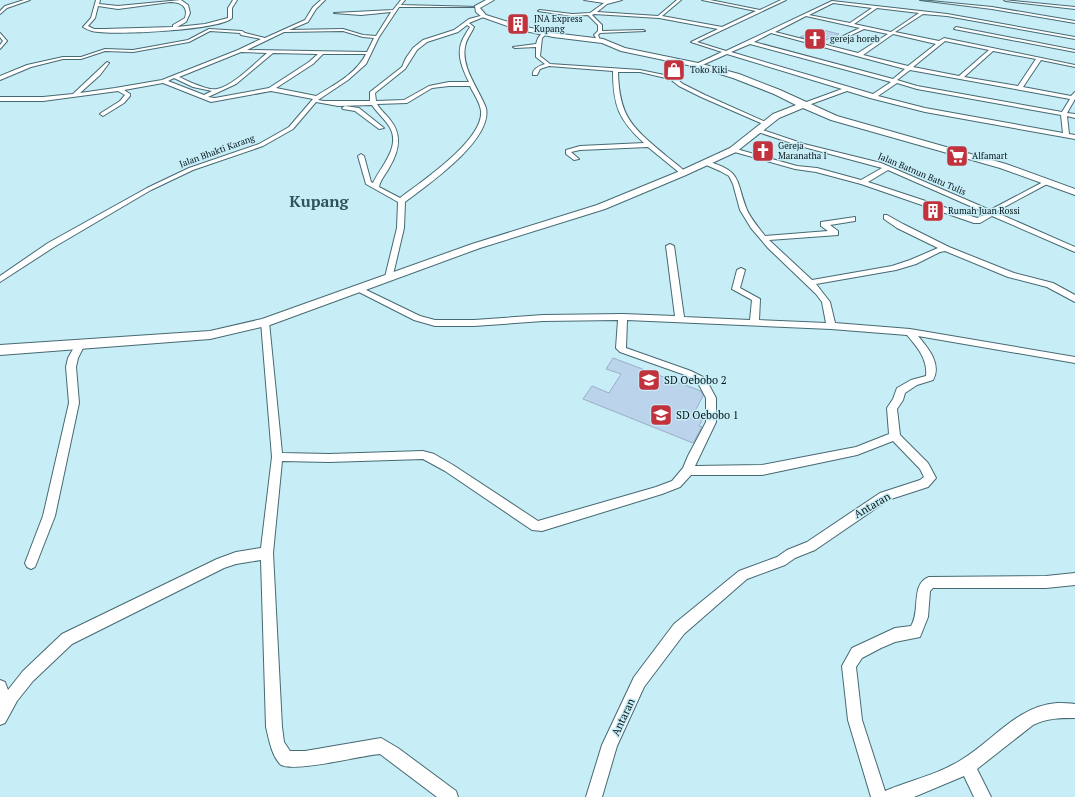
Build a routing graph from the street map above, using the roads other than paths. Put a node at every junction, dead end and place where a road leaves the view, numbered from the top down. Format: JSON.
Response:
{"nodes":[{"id":1,"x":28,"y":0,"type":"edge"},
{"id":2,"x":235,"y":0,"type":"edge"},
{"id":3,"x":323,"y":0,"type":"edge"},
{"id":4,"x":404,"y":0,"type":"edge"},
{"id":5,"x":491,"y":0,"type":"edge"},
{"id":6,"x":586,"y":0,"type":"edge"},
{"id":7,"x":620,"y":0,"type":"edge"},
{"id":8,"x":679,"y":0,"type":"edge"},
{"id":9,"x":704,"y":0,"type":"edge"},
{"id":10,"x":784,"y":0,"type":"edge"},
{"id":11,"x":922,"y":0,"type":"edge"},
{"id":12,"x":1006,"y":0,"type":"edge"},
{"id":13,"x":927,"y":1,"type":"edge"},
{"id":14,"x":98,"y":2,"type":"edge"},
{"id":15,"x":608,"y":2,"type":"junction"},
{"id":16,"x":399,"y":6,"type":"junction"},
{"id":17,"x":477,"y":6,"type":"junction"},
{"id":18,"x":876,"y":7,"type":"junction"},
{"id":19,"x":1075,"y":8,"type":"edge"},
{"id":20,"x":394,"y":11,"type":"junction"},
{"id":21,"x":540,"y":11,"type":"dead end"},
{"id":22,"x":760,"y":11,"type":"junction"},
{"id":23,"x":924,"y":12,"type":"junction"},
{"id":24,"x":0,"y":13,"type":"edge"},
{"id":25,"x":336,"y":13,"type":"dead end"},
{"id":26,"x":592,"y":13,"type":"junction"},
{"id":27,"x":484,"y":16,"type":"junction"},
{"id":28,"x":805,"y":16,"type":"junction"},
{"id":29,"x":659,"y":17,"type":"junction"},
{"id":30,"x":965,"y":18,"type":"junction"},
{"id":31,"x":1,"y":19,"type":"edge"},
{"id":32,"x":1075,"y":22,"type":"edge"},
{"id":33,"x":467,"y":24,"type":"junction"},
{"id":34,"x":850,"y":25,"type":"junction"},
{"id":35,"x":240,"y":27,"type":"dead end"},
{"id":36,"x":864,"y":27,"type":"junction"},
{"id":37,"x":169,"y":28,"type":"junction"},
{"id":38,"x":721,"y":28,"type":"junction"},
{"id":39,"x":230,"y":30,"type":"junction"},
{"id":40,"x":283,"y":31,"type":"junction"},
{"id":41,"x":643,"y":31,"type":"dead end"},
{"id":42,"x":770,"y":32,"type":"junction"},
{"id":43,"x":545,"y":33,"type":"junction"},
{"id":44,"x":891,"y":33,"type":"junction"},
{"id":45,"x":0,"y":34,"type":"edge"},
{"id":46,"x":948,"y":35,"type":"junction"},
{"id":47,"x":599,"y":36,"type":"junction"},
{"id":48,"x":377,"y":37,"type":"junction"},
{"id":49,"x":1075,"y":38,"type":"edge"},
{"id":50,"x":264,"y":39,"type":"junction"},
{"id":51,"x":841,"y":39,"type":"dead end"},
{"id":52,"x":750,"y":42,"type":"junction"},
{"id":53,"x":538,"y":45,"type":"junction"},
{"id":54,"x":515,"y":47,"type":"dead end"},
{"id":55,"x":0,"y":48,"type":"edge"},
{"id":56,"x":992,"y":49,"type":"junction"},
{"id":57,"x":231,"y":50,"type":"dead end"},
{"id":58,"x":240,"y":51,"type":"junction"},
{"id":59,"x":1075,"y":51,"type":"edge"},
{"id":60,"x":271,"y":52,"type":"junction"},
{"id":61,"x":322,"y":52,"type":"junction"},
{"id":62,"x":726,"y":52,"type":"junction"},
{"id":63,"x":369,"y":53,"type":"junction"},
{"id":64,"x":860,"y":55,"type":"junction"},
{"id":65,"x":1039,"y":59,"type":"junction"},
{"id":66,"x":107,"y":63,"type":"dead end"},
{"id":67,"x":549,"y":65,"type":"junction"},
{"id":68,"x":698,"y":65,"type":"junction"},
{"id":69,"x":1075,"y":66,"type":"edge"},
{"id":70,"x":908,"y":68,"type":"junction"},
{"id":71,"x":615,"y":70,"type":"junction"},
{"id":72,"x":535,"y":74,"type":"dead end"},
{"id":73,"x":175,"y":77,"type":"junction"},
{"id":74,"x":0,"y":78,"type":"edge"},
{"id":75,"x":960,"y":78,"type":"junction"},
{"id":76,"x":163,"y":81,"type":"junction"},
{"id":77,"x":894,"y":81,"type":"junction"},
{"id":78,"x":471,"y":84,"type":"junction"},
{"id":79,"x":119,"y":89,"type":"junction"},
{"id":80,"x":271,"y":89,"type":"junction"},
{"id":81,"x":847,"y":89,"type":"junction"},
{"id":82,"x":1019,"y":89,"type":"junction"},
{"id":83,"x":217,"y":91,"type":"junction"},
{"id":84,"x":75,"y":94,"type":"junction"},
{"id":85,"x":872,"y":96,"type":"junction"},
{"id":86,"x":1075,"y":96,"type":"edge"},
{"id":87,"x":204,"y":97,"type":"junction"},
{"id":88,"x":0,"y":99,"type":"edge"},
{"id":89,"x":316,"y":99,"type":"junction"},
{"id":90,"x":324,"y":103,"type":"junction"},
{"id":91,"x":373,"y":103,"type":"junction"},
{"id":92,"x":803,"y":105,"type":"junction"},
{"id":93,"x":103,"y":114,"type":"dead end"},
{"id":94,"x":1064,"y":114,"type":"junction"},
{"id":95,"x":1075,"y":116,"type":"edge"},
{"id":96,"x":761,"y":127,"type":"junction"},
{"id":97,"x":381,"y":128,"type":"dead end"},
{"id":98,"x":1066,"y":136,"type":"junction"},
{"id":99,"x":1075,"y":137,"type":"edge"},
{"id":100,"x":650,"y":145,"type":"junction"},
{"id":101,"x":733,"y":150,"type":"junction"},
{"id":102,"x":361,"y":156,"type":"dead end"},
{"id":103,"x":576,"y":159,"type":"dead end"},
{"id":104,"x":706,"y":163,"type":"junction"},
{"id":105,"x":887,"y":168,"type":"junction"},
{"id":106,"x":683,"y":173,"type":"junction"},
{"id":107,"x":862,"y":182,"type":"junction"},
{"id":108,"x":1047,"y":182,"type":"junction"},
{"id":109,"x":376,"y":188,"type":"junction"},
{"id":110,"x":1075,"y":192,"type":"edge"},
{"id":111,"x":401,"y":201,"type":"junction"},
{"id":112,"x":990,"y":213,"type":"junction"},
{"id":113,"x":887,"y":217,"type":"dead end"},
{"id":114,"x":852,"y":219,"type":"dead end"},
{"id":115,"x":763,"y":238,"type":"junction"},
{"id":116,"x":1075,"y":240,"type":"edge"},
{"id":117,"x":670,"y":246,"type":"dead end"},
{"id":118,"x":1067,"y":246,"type":"junction"},
{"id":119,"x":946,"y":249,"type":"junction"},
{"id":120,"x":1075,"y":250,"type":"edge"},
{"id":121,"x":741,"y":270,"type":"dead end"},
{"id":122,"x":389,"y":277,"type":"junction"},
{"id":123,"x":0,"y":280,"type":"edge"},
{"id":124,"x":811,"y":283,"type":"junction"},
{"id":125,"x":356,"y":289,"type":"junction"},
{"id":126,"x":1075,"y":299,"type":"edge"},
{"id":127,"x":623,"y":317,"type":"junction"},
{"id":128,"x":680,"y":320,"type":"junction"},
{"id":129,"x":265,"y":322,"type":"junction"},
{"id":130,"x":754,"y":323,"type":"junction"},
{"id":131,"x":831,"y":326,"type":"junction"},
{"id":132,"x":910,"y":332,"type":"junction"},
{"id":133,"x":80,"y":344,"type":"junction"},
{"id":134,"x":0,"y":350,"type":"edge"},
{"id":135,"x":1075,"y":360,"type":"edge"},
{"id":136,"x":895,"y":436,"type":"junction"},
{"id":137,"x":277,"y":457,"type":"junction"},
{"id":138,"x":688,"y":470,"type":"junction"},
{"id":139,"x":267,"y":553,"type":"junction"},
{"id":140,"x":31,"y":563,"type":"dead end"},
{"id":141,"x":1075,"y":579,"type":"edge"},
{"id":142,"x":0,"y":687,"type":"edge"},
{"id":143,"x":1075,"y":710,"type":"edge"},
{"id":144,"x":2,"y":713,"type":"edge"},
{"id":145,"x":967,"y":766,"type":"junction"},
{"id":146,"x":450,"y":797,"type":"edge"},
{"id":147,"x":594,"y":797,"type":"edge"},
{"id":148,"x":878,"y":797,"type":"edge"},
{"id":149,"x":889,"y":797,"type":"edge"},
{"id":150,"x":983,"y":797,"type":"edge"}],
"edges":[{"from":1,"to":24,"type":"street"},
{"from":2,"to":37,"type":"street"},
{"from":3,"to":40,"type":"street"},
{"from":4,"to":16,"type":"street","name":"Jalan Bhakti Karang"},
{"from":5,"to":17,"type":"street"},
{"from":6,"to":15,"type":"street"},
{"from":7,"to":15,"type":"street"},
{"from":8,"to":29,"type":"street"},
{"from":9,"to":22,"type":"street"},
{"from":10,"to":22,"type":"street"},
{"from":11,"to":13,"type":"street"},
{"from":12,"to":19,"type":"street"},
{"from":13,"to":23,"type":"street"},
{"from":13,"to":32,"type":"street"},
{"from":14,"to":37,"type":"street"},
{"from":14,"to":37,"type":"street"},
{"from":15,"to":26,"type":"street"},
{"from":16,"to":17,"type":"street"},
{"from":16,"to":20,"type":"street","name":"Jalan Bhakti Karang"},
{"from":17,"to":27,"type":"street"},
{"from":18,"to":23,"type":"street"},
{"from":18,"to":28,"type":"street"},
{"from":18,"to":34,"type":"street"},
{"from":20,"to":25,"type":"street"},
{"from":20,"to":48,"type":"street","name":"Jalan Bhakti Karang"},
{"from":21,"to":26,"type":"street"},
{"from":22,"to":38,"type":"street"},
{"from":23,"to":30,"type":"street"},
{"from":23,"to":44,"type":"street"},
{"from":24,"to":31,"type":"street"},
{"from":26,"to":29,"type":"street"},
{"from":26,"to":47,"type":"street"},
{"from":27,"to":33,"type":"street"},
{"from":27,"to":43,"type":"street"},
{"from":28,"to":34,"type":"street"},
{"from":28,"to":42,"type":"street"},
{"from":29,"to":38,"type":"street"},
{"from":30,"to":46,"type":"street"},
{"from":30,"to":49,"type":"street"},
{"from":33,"to":78,"type":"street"},
{"from":33,"to":91,"type":"street"},
{"from":34,"to":36,"type":"street"},
{"from":35,"to":39,"type":"street"},
{"from":36,"to":44,"type":"street"},
{"from":36,"to":51,"type":"street"},
{"from":38,"to":62,"type":"street"},
{"from":39,"to":50,"type":"street"},
{"from":39,"to":74,"type":"street"},
{"from":40,"to":48,"type":"street"},
{"from":40,"to":50,"type":"street"},
{"from":41,"to":47,"type":"street"},
{"from":42,"to":52,"type":"street"},
{"from":42,"to":64,"type":"street"},
{"from":43,"to":47,"type":"street"},
{"from":43,"to":53,"type":"street"},
{"from":44,"to":46,"type":"street"},
{"from":44,"to":64,"type":"street"},
{"from":45,"to":55,"type":"street"},
{"from":46,"to":56,"type":"street"},
{"from":46,"to":59,"type":"street"},
{"from":46,"to":70,"type":"street"},
{"from":47,"to":68,"type":"street"},
{"from":48,"to":63,"type":"street","name":"Jalan Bhakti Karang"},
{"from":50,"to":58,"type":"street"},
{"from":52,"to":62,"type":"street"},
{"from":52,"to":77,"type":"street"},
{"from":53,"to":54,"type":"street"},
{"from":53,"to":67,"type":"street"},
{"from":56,"to":65,"type":"street"},
{"from":56,"to":75,"type":"street"},
{"from":57,"to":58,"type":"street"},
{"from":58,"to":60,"type":"street"},
{"from":58,"to":73,"type":"street"},
{"from":60,"to":61,"type":"street"},
{"from":60,"to":83,"type":"street"},
{"from":61,"to":63,"type":"street"},
{"from":61,"to":80,"type":"street"},
{"from":62,"to":68,"type":"street"},
{"from":62,"to":81,"type":"street"},
{"from":63,"to":89,"type":"street","name":"Jalan Bhakti Karang"},
{"from":64,"to":70,"type":"street"},
{"from":65,"to":69,"type":"street"},
{"from":65,"to":82,"type":"street"},
{"from":66,"to":84,"type":"street"},
{"from":67,"to":71,"type":"street","name":"Jalan Batnun Batu Tulis"},
{"from":67,"to":72,"type":"street"},
{"from":68,"to":92,"type":"street"},
{"from":70,"to":75,"type":"street"},
{"from":70,"to":77,"type":"street"},
{"from":71,"to":96,"type":"street","name":"Jalan Batnun Batu Tulis"},
{"from":71,"to":100,"type":"street"},
{"from":73,"to":76,"type":"street"},
{"from":73,"to":83,"type":"street"},
{"from":75,"to":82,"type":"street"},
{"from":76,"to":79,"type":"street"},
{"from":76,"to":87,"type":"street"},
{"from":77,"to":85,"type":"street"},
{"from":77,"to":94,"type":"street"},
{"from":78,"to":91,"type":"street"},
{"from":78,"to":111,"type":"street"},
{"from":79,"to":84,"type":"street"},
{"from":79,"to":93,"type":"street"},
{"from":80,"to":87,"type":"street"},
{"from":80,"to":89,"type":"street"},
{"from":81,"to":85,"type":"street"},
{"from":81,"to":92,"type":"street"},
{"from":82,"to":86,"type":"street"},
{"from":83,"to":87,"type":"street"},
{"from":84,"to":88,"type":"street"},
{"from":85,"to":98,"type":"street"},
{"from":86,"to":94,"type":"street"},
{"from":89,"to":90,"type":"street"},
{"from":89,"to":123,"type":"street","name":"Jalan Bhakti Karang"},
{"from":90,"to":91,"type":"street"},
{"from":90,"to":97,"type":"street"},
{"from":91,"to":109,"type":"street"},
{"from":92,"to":96,"type":"street"},
{"from":92,"to":108,"type":"street"},
{"from":94,"to":95,"type":"street"},
{"from":94,"to":98,"type":"street"},
{"from":96,"to":101,"type":"street"},
{"from":96,"to":105,"type":"street","name":"Jalan Batnun Batu Tulis"},
{"from":98,"to":99,"type":"street"},
{"from":100,"to":103,"type":"street"},
{"from":100,"to":106,"type":"street"},
{"from":101,"to":104,"type":"street"},
{"from":101,"to":107,"type":"street"},
{"from":102,"to":109,"type":"street"},
{"from":104,"to":106,"type":"street"},
{"from":104,"to":115,"type":"street"},
{"from":105,"to":107,"type":"street"},
{"from":105,"to":112,"type":"street","name":"Jalan Batnun Batu Tulis"},
{"from":106,"to":122,"type":"street"},
{"from":107,"to":112,"type":"street"},
{"from":108,"to":110,"type":"street"},
{"from":108,"to":112,"type":"street"},
{"from":109,"to":111,"type":"street"},
{"from":111,"to":122,"type":"street"},
{"from":112,"to":118,"type":"street","name":"Jalan Batnun Batu Tulis"},
{"from":113,"to":119,"type":"street"},
{"from":114,"to":115,"type":"street"},
{"from":115,"to":124,"type":"street"},
{"from":116,"to":118,"type":"street"},
{"from":117,"to":128,"type":"street"},
{"from":118,"to":120,"type":"street","name":"Jalan Batnun Batu Tulis"},
{"from":119,"to":124,"type":"street"},
{"from":119,"to":126,"type":"street"},
{"from":121,"to":130,"type":"street"},
{"from":122,"to":125,"type":"street"},
{"from":124,"to":131,"type":"street"},
{"from":125,"to":127,"type":"street"},
{"from":125,"to":129,"type":"street"},
{"from":127,"to":128,"type":"street"},
{"from":127,"to":138,"type":"street"},
{"from":128,"to":130,"type":"street"},
{"from":129,"to":133,"type":"street"},
{"from":129,"to":137,"type":"street"},
{"from":130,"to":131,"type":"street"},
{"from":131,"to":132,"type":"street"},
{"from":132,"to":135,"type":"street"},
{"from":132,"to":136,"type":"street"},
{"from":133,"to":134,"type":"street"},
{"from":133,"to":140,"type":"street"},
{"from":136,"to":138,"type":"street"},
{"from":136,"to":147,"type":"street","name":"Antaran"},
{"from":137,"to":138,"type":"street"},
{"from":137,"to":139,"type":"street"},
{"from":139,"to":144,"type":"street"},
{"from":139,"to":146,"type":"street"},
{"from":141,"to":148,"type":"street"},
{"from":142,"to":144,"type":"street"},
{"from":143,"to":145,"type":"street"},
{"from":145,"to":149,"type":"street"},
{"from":145,"to":150,"type":"street"}]}
